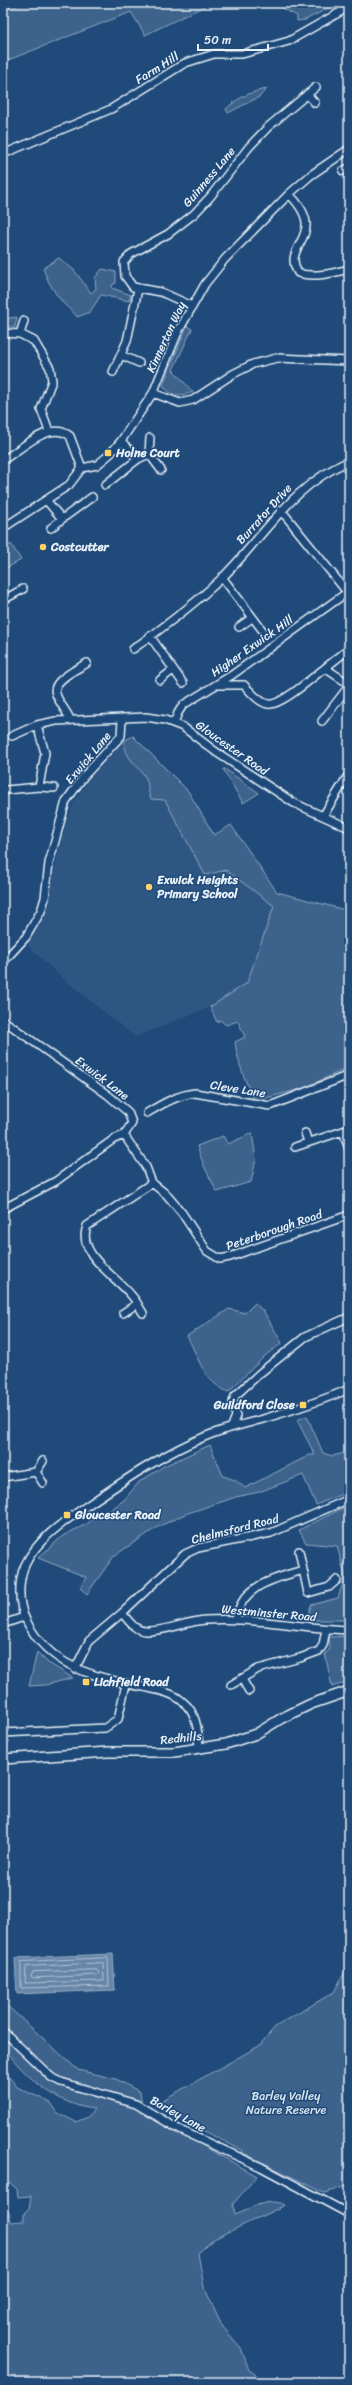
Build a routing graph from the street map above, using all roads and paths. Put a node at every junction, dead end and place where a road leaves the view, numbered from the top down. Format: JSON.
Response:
{"nodes":[{"id":1,"x":349,"y":7,"type":"edge"},
{"id":2,"x":316,"y":87,"type":"dead end"},
{"id":3,"x":307,"y":94,"type":"junction"},
{"id":4,"x":314,"y":103,"type":"dead end"},
{"id":5,"x":349,"y":150,"type":"edge"},
{"id":6,"x":3,"y":154,"type":"edge"},
{"id":7,"x":289,"y":194,"type":"junction"},
{"id":8,"x":349,"y":269,"type":"edge"},
{"id":9,"x":135,"y":288,"type":"junction"},
{"id":10,"x":192,"y":306,"type":"junction"},
{"id":11,"x":24,"y":321,"type":"dead end"},
{"id":12,"x":4,"y":333,"type":"edge"},
{"id":13,"x":20,"y":334,"type":"junction"},
{"id":14,"x":121,"y":354,"type":"junction"},
{"id":15,"x":349,"y":361,"type":"edge"},
{"id":16,"x":139,"y":363,"type":"dead end"},
{"id":17,"x":113,"y":372,"type":"dead end"},
{"id":18,"x":153,"y":393,"type":"junction"},
{"id":19,"x":49,"y":431,"type":"junction"},
{"id":20,"x":150,"y":438,"type":"dead end"},
{"id":21,"x":121,"y":441,"type":"junction"},
{"id":22,"x":149,"y":454,"type":"junction"},
{"id":23,"x":138,"y":459,"type":"junction"},
{"id":24,"x":3,"y":460,"type":"edge"},
{"id":25,"x":349,"y":460,"type":"edge"},
{"id":26,"x":82,"y":468,"type":"junction"},
{"id":27,"x":161,"y":470,"type":"dead end"},
{"id":28,"x":105,"y":485,"type":"dead end"},
{"id":29,"x":92,"y":497,"type":"dead end"},
{"id":30,"x":46,"y":500,"type":"junction"},
{"id":31,"x":281,"y":510,"type":"junction"},
{"id":32,"x":62,"y":520,"type":"junction"},
{"id":33,"x":3,"y":528,"type":"edge"},
{"id":34,"x":51,"y":528,"type":"dead end"},
{"id":35,"x":222,"y":577,"type":"junction"},
{"id":36,"x":23,"y":589,"type":"dead end"},
{"id":37,"x":348,"y":591,"type":"edge"},
{"id":38,"x":4,"y":598,"type":"edge"},
{"id":39,"x":252,"y":618,"type":"junction"},
{"id":40,"x":239,"y":627,"type":"dead end"},
{"id":41,"x":263,"y":631,"type":"dead end"},
{"id":42,"x":150,"y":636,"type":"junction"},
{"id":43,"x":349,"y":648,"type":"edge"},
{"id":44,"x":133,"y":649,"type":"dead end"},
{"id":45,"x":87,"y":663,"type":"dead end"},
{"id":46,"x":325,"y":668,"type":"junction"},
{"id":47,"x":173,"y":670,"type":"junction"},
{"id":48,"x":160,"y":680,"type":"dead end"},
{"id":49,"x":183,"y":683,"type":"dead end"},
{"id":50,"x":216,"y":685,"type":"junction"},
{"id":51,"x":349,"y":685,"type":"edge"},
{"id":52,"x":122,"y":719,"type":"junction"},
{"id":53,"x":70,"y":720,"type":"junction"},
{"id":54,"x":322,"y":721,"type":"dead end"},
{"id":55,"x":174,"y":723,"type":"junction"},
{"id":56,"x":38,"y":725,"type":"junction"},
{"id":57,"x":12,"y":736,"type":"dead end"},
{"id":58,"x":349,"y":774,"type":"edge"},
{"id":59,"x":39,"y":788,"type":"junction"},
{"id":60,"x":54,"y":788,"type":"dead end"},
{"id":61,"x":6,"y":790,"type":"dead end"},
{"id":62,"x":324,"y":816,"type":"junction"},
{"id":63,"x":349,"y":828,"type":"edge"},
{"id":64,"x":3,"y":962,"type":"edge"},
{"id":65,"x":3,"y":1020,"type":"edge"},
{"id":66,"x":349,"y":1075,"type":"edge"},
{"id":67,"x":147,"y":1113,"type":"dead end"},
{"id":68,"x":346,"y":1130,"type":"edge"},
{"id":69,"x":305,"y":1134,"type":"dead end"},
{"id":70,"x":124,"y":1135,"type":"junction"},
{"id":71,"x":308,"y":1142,"type":"junction"},
{"id":72,"x":295,"y":1147,"type":"dead end"},
{"id":73,"x":349,"y":1149,"type":"edge"},
{"id":74,"x":152,"y":1183,"type":"junction"},
{"id":75,"x":3,"y":1209,"type":"edge"},
{"id":76,"x":349,"y":1215,"type":"edge"},
{"id":77,"x":137,"y":1304,"type":"junction"},
{"id":78,"x":123,"y":1313,"type":"dead end"},
{"id":79,"x":142,"y":1313,"type":"dead end"},
{"id":80,"x":349,"y":1316,"type":"edge"},
{"id":81,"x":349,"y":1389,"type":"edge"},
{"id":82,"x":232,"y":1426,"type":"junction"},
{"id":83,"x":43,"y":1461,"type":"dead end"},
{"id":84,"x":36,"y":1472,"type":"junction"},
{"id":85,"x":3,"y":1478,"type":"edge"},
{"id":86,"x":43,"y":1483,"type":"dead end"},
{"id":87,"x":349,"y":1498,"type":"edge"},
{"id":88,"x":299,"y":1551,"type":"dead end"},
{"id":89,"x":303,"y":1570,"type":"junction"},
{"id":90,"x":337,"y":1580,"type":"dead end"},
{"id":91,"x":122,"y":1614,"type":"junction"},
{"id":92,"x":24,"y":1617,"type":"junction"},
{"id":93,"x":236,"y":1620,"type":"junction"},
{"id":94,"x":3,"y":1624,"type":"edge"},
{"id":95,"x":326,"y":1629,"type":"junction"},
{"id":96,"x":349,"y":1630,"type":"edge"},
{"id":97,"x":75,"y":1669,"type":"junction"},
{"id":98,"x":242,"y":1679,"type":"junction"},
{"id":99,"x":126,"y":1684,"type":"junction"},
{"id":100,"x":231,"y":1685,"type":"dead end"},
{"id":101,"x":249,"y":1691,"type":"dead end"},
{"id":102,"x":349,"y":1691,"type":"edge"},
{"id":103,"x":3,"y":1733,"type":"edge"},
{"id":104,"x":199,"y":1748,"type":"junction"},
{"id":105,"x":3,"y":1759,"type":"edge"},
{"id":106,"x":3,"y":2031,"type":"edge"},
{"id":107,"x":349,"y":2214,"type":"edge"}],
"edges":[{"from":1,"to":6,"type":"street","name":"Farm Hill"},
{"from":2,"to":3,"type":"street","name":"Guinness Lane"},
{"from":3,"to":4,"type":"street"},
{"from":3,"to":9,"type":"street","name":"Guinness Lane"},
{"from":5,"to":7,"type":"street","name":"Kinnerton Way"},
{"from":7,"to":8,"type":"street"},
{"from":7,"to":10,"type":"street","name":"Kinnerton Way"},
{"from":9,"to":10,"type":"street"},
{"from":9,"to":14,"type":"street"},
{"from":10,"to":18,"type":"street","name":"Kinnerton Way"},
{"from":11,"to":13,"type":"street"},
{"from":12,"to":13,"type":"street"},
{"from":13,"to":19,"type":"street"},
{"from":14,"to":16,"type":"street"},
{"from":14,"to":17,"type":"street"},
{"from":15,"to":18,"type":"street"},
{"from":18,"to":21,"type":"street","name":"Kinnerton Way"},
{"from":19,"to":24,"type":"street"},
{"from":19,"to":26,"type":"street"},
{"from":20,"to":22,"type":"street"},
{"from":21,"to":23,"type":"street"},
{"from":21,"to":26,"type":"street","name":"Kinnerton Way"},
{"from":22,"to":23,"type":"street"},
{"from":22,"to":27,"type":"street"},
{"from":23,"to":28,"type":"street"},
{"from":25,"to":31,"type":"street","name":"Burrator Drive"},
{"from":26,"to":30,"type":"street"},
{"from":29,"to":32,"type":"street"},
{"from":30,"to":32,"type":"street"},
{"from":30,"to":33,"type":"street"},
{"from":31,"to":35,"type":"street","name":"Burrator Drive"},
{"from":31,"to":37,"type":"street"},
{"from":32,"to":34,"type":"street"},
{"from":35,"to":39,"type":"street"},
{"from":35,"to":42,"type":"street","name":"Burrator Drive"},
{"from":36,"to":38,"type":"street"},
{"from":37,"to":50,"type":"street","name":"Higher Exwick Hill"},
{"from":39,"to":40,"type":"street"},
{"from":39,"to":41,"type":"street"},
{"from":42,"to":44,"type":"street","name":"Burrator Drive"},
{"from":42,"to":47,"type":"street"},
{"from":43,"to":46,"type":"street"},
{"from":45,"to":53,"type":"street"},
{"from":46,"to":50,"type":"street"},
{"from":46,"to":51,"type":"street"},
{"from":47,"to":48,"type":"street"},
{"from":47,"to":49,"type":"street"},
{"from":50,"to":55,"type":"street","name":"Higher Exwick Hill"},
{"from":51,"to":54,"type":"street"},
{"from":52,"to":53,"type":"street","name":"Gloucester Road"},
{"from":52,"to":55,"type":"street","name":"Gloucester Road"},
{"from":52,"to":64,"type":"street","name":"Exwick Lane"},
{"from":53,"to":56,"type":"street","name":"Gloucester Road"},
{"from":55,"to":62,"type":"street","name":"Gloucester Road"},
{"from":56,"to":57,"type":"street","name":"Gloucester Road"},
{"from":56,"to":59,"type":"street"},
{"from":58,"to":62,"type":"street"},
{"from":59,"to":60,"type":"street"},
{"from":59,"to":61,"type":"street"},
{"from":62,"to":63,"type":"street","name":"Gloucester Road"},
{"from":65,"to":70,"type":"street","name":"Exwick Lane"},
{"from":66,"to":67,"type":"street","name":"Cleve Lane"},
{"from":68,"to":71,"type":"street"},
{"from":68,"to":73,"type":"street"},
{"from":69,"to":71,"type":"street"},
{"from":70,"to":74,"type":"street","name":"Peterborough Road"},
{"from":70,"to":75,"type":"street"},
{"from":71,"to":72,"type":"street"},
{"from":74,"to":76,"type":"street","name":"Peterborough Road"},
{"from":74,"to":77,"type":"street"},
{"from":77,"to":78,"type":"street"},
{"from":77,"to":79,"type":"street"},
{"from":80,"to":82,"type":"street"},
{"from":81,"to":82,"type":"street"},
{"from":82,"to":92,"type":"street"},
{"from":83,"to":84,"type":"street"},
{"from":84,"to":85,"type":"street"},
{"from":84,"to":86,"type":"street"},
{"from":87,"to":91,"type":"street","name":"Chelmsford Road"},
{"from":88,"to":89,"type":"street"},
{"from":89,"to":90,"type":"street"},
{"from":89,"to":93,"type":"street"},
{"from":91,"to":93,"type":"street","name":"Westminster Road"},
{"from":91,"to":97,"type":"street","name":"Chelmsford Road"},
{"from":92,"to":94,"type":"street"},
{"from":92,"to":97,"type":"street"},
{"from":93,"to":95,"type":"street","name":"Westminster Road"},
{"from":95,"to":96,"type":"street","name":"Westminster Road"},
{"from":95,"to":98,"type":"street"},
{"from":97,"to":99,"type":"street"},
{"from":98,"to":100,"type":"street"},
{"from":98,"to":101,"type":"street"},
{"from":99,"to":103,"type":"street"},
{"from":99,"to":104,"type":"street"},
{"from":102,"to":104,"type":"street","name":"Redhills"},
{"from":104,"to":105,"type":"street","name":"Redhills"},
{"from":106,"to":107,"type":"street","name":"Barley Lane"}]}
